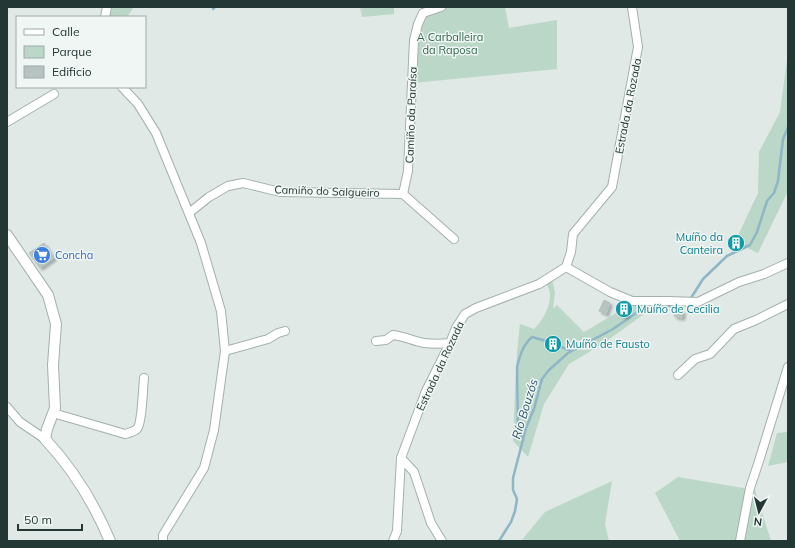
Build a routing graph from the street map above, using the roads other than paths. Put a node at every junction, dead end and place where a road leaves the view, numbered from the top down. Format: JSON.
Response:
{"nodes":[{"id":1,"x":441,"y":7,"type":"edge"},
{"id":2,"x":632,"y":7,"type":"edge"},
{"id":3,"x":123,"y":88,"type":"edge"},
{"id":4,"x":54,"y":94,"type":"dead end"},
{"id":5,"x":7,"y":122,"type":"edge"},
{"id":6,"x":403,"y":194,"type":"junction"},
{"id":7,"x":189,"y":213,"type":"junction"},
{"id":8,"x":7,"y":235,"type":"edge"},
{"id":9,"x":454,"y":239,"type":"dead end"},
{"id":10,"x":788,"y":263,"type":"edge"},
{"id":11,"x":566,"y":268,"type":"junction"},
{"id":12,"x":788,"y":304,"type":"edge"},
{"id":13,"x":285,"y":332,"type":"dead end"},
{"id":14,"x":376,"y":341,"type":"dead end"},
{"id":15,"x":450,"y":343,"type":"junction"},
{"id":16,"x":225,"y":351,"type":"junction"},
{"id":17,"x":788,"y":367,"type":"edge"},
{"id":18,"x":678,"y":375,"type":"dead end"},
{"id":19,"x":144,"y":378,"type":"dead end"},
{"id":20,"x":7,"y":406,"type":"edge"},
{"id":21,"x":53,"y":413,"type":"junction"},
{"id":22,"x":45,"y":439,"type":"junction"},
{"id":23,"x":401,"y":458,"type":"junction"},
{"id":24,"x":110,"y":541,"type":"edge"},
{"id":25,"x":163,"y":541,"type":"edge"},
{"id":26,"x":393,"y":541,"type":"edge"},
{"id":27,"x":442,"y":541,"type":"edge"},
{"id":28,"x":740,"y":541,"type":"edge"}],
"edges":[{"from":1,"to":6,"type":"street","name":"Camiño da Paraísa"},
{"from":2,"to":11,"type":"street","name":"Estrada da Rozada"},
{"from":3,"to":7,"type":"street"},
{"from":4,"to":5,"type":"street"},
{"from":6,"to":7,"type":"street","name":"Camiño do Salgueiro"},
{"from":6,"to":9,"type":"street"},
{"from":7,"to":16,"type":"street"},
{"from":8,"to":21,"type":"street"},
{"from":10,"to":11,"type":"street"},
{"from":11,"to":15,"type":"street","name":"Estrada da Rozada"},
{"from":12,"to":18,"type":"street"},
{"from":13,"to":16,"type":"street"},
{"from":14,"to":15,"type":"street"},
{"from":15,"to":23,"type":"street","name":"Estrada da Rozada"},
{"from":16,"to":25,"type":"street"},
{"from":17,"to":28,"type":"street"},
{"from":19,"to":21,"type":"street"},
{"from":20,"to":22,"type":"street"},
{"from":21,"to":22,"type":"street"},
{"from":22,"to":24,"type":"street"},
{"from":23,"to":26,"type":"street","name":"Estrada da Rozada"},
{"from":23,"to":27,"type":"street"}]}
